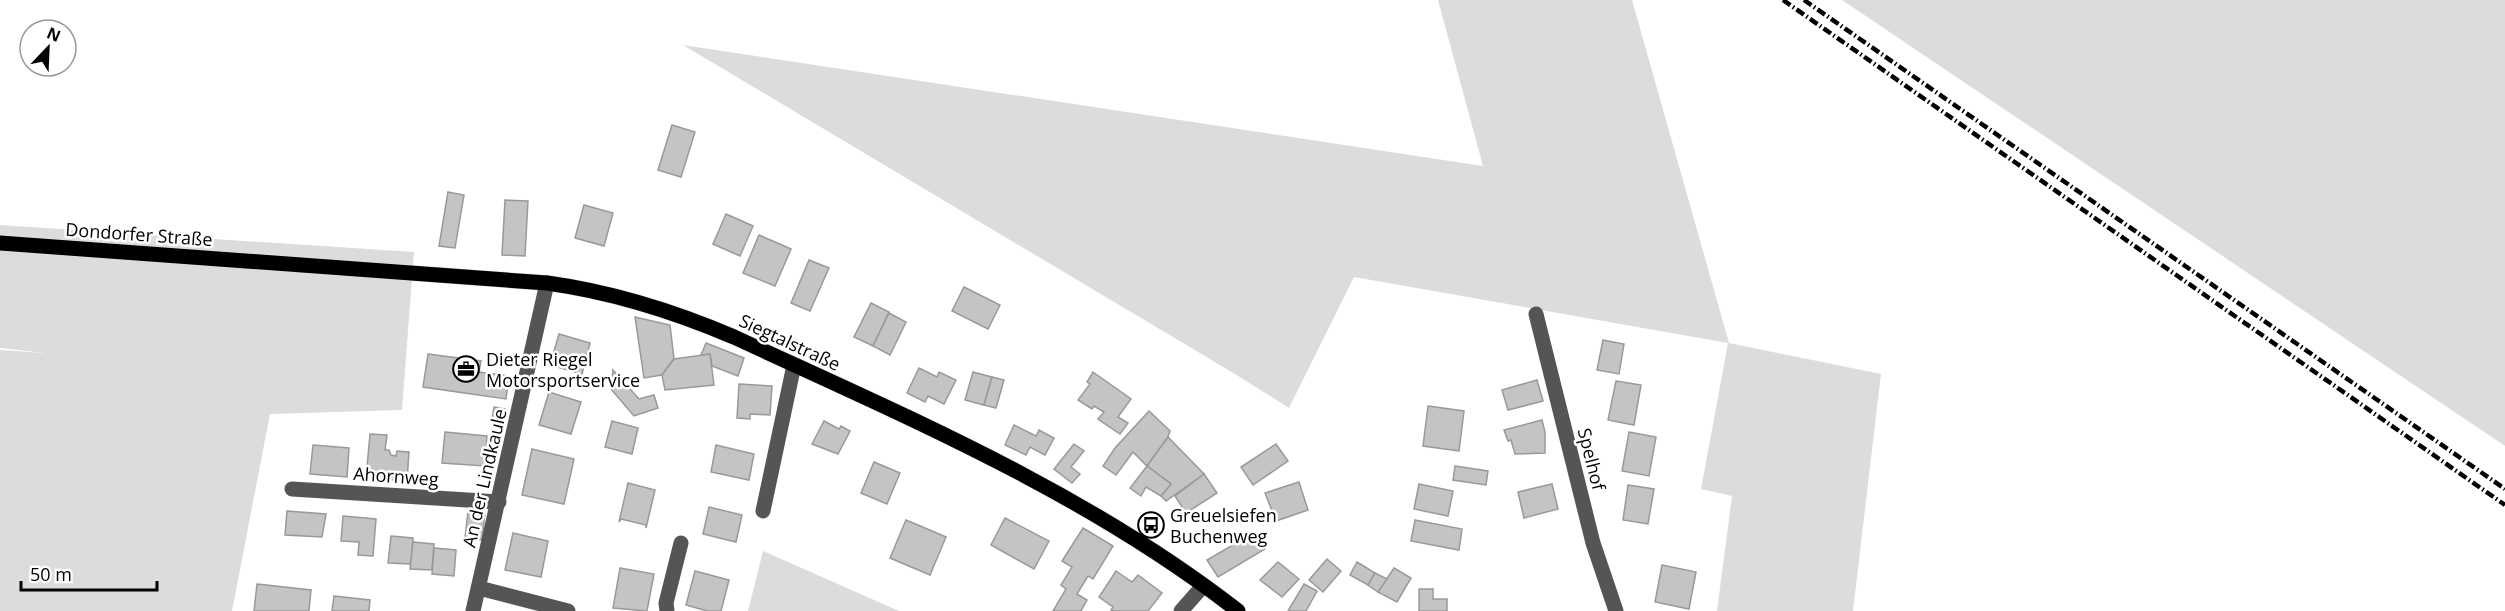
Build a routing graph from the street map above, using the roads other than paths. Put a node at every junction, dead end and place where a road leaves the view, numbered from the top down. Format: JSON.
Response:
{"nodes":[{"id":1,"x":0,"y":243,"type":"edge"},
{"id":2,"x":275,"y":263,"type":"joint"},
{"id":3,"x":547,"y":283,"type":"junction"},
{"id":4,"x":1536,"y":314,"type":"dead end"},
{"id":5,"x":794,"y":365,"type":"junction"},
{"id":6,"x":292,"y":489,"type":"dead end"},
{"id":7,"x":499,"y":502,"type":"junction"},
{"id":8,"x":764,"y":511,"type":"dead end"},
{"id":9,"x":681,"y":543,"type":"dead end"},
{"id":10,"x":1203,"y":586,"type":"junction"},
{"id":11,"x":479,"y":588,"type":"junction"},
{"id":12,"x":473,"y":611,"type":"edge"},
{"id":13,"x":568,"y":611,"type":"edge"},
{"id":14,"x":667,"y":611,"type":"edge"},
{"id":15,"x":1181,"y":611,"type":"edge"},
{"id":16,"x":1238,"y":611,"type":"edge"},
{"id":17,"x":1616,"y":611,"type":"edge"}],
"edges":[{"from":1,"to":2,"type":"main road","name":"Dondorfer Straße"},
{"from":2,"to":3,"type":"main road","name":"Siegtalstraße"},
{"from":3,"to":5,"type":"main road","name":"Siegtalstraße"},
{"from":3,"to":7,"type":"street","name":"An der Lindkaule"},
{"from":4,"to":17,"type":"street","name":"Spelhof"},
{"from":5,"to":8,"type":"street"},
{"from":5,"to":10,"type":"main road","name":"Siegtalstraße"},
{"from":6,"to":7,"type":"street","name":"Ahornweg"},
{"from":7,"to":11,"type":"street","name":"An der Lindkaule"},
{"from":9,"to":14,"type":"street"},
{"from":10,"to":15,"type":"street"},
{"from":10,"to":16,"type":"main road","name":"Siegtalstraße"},
{"from":11,"to":12,"type":"street","name":"An der Lindkaule"},
{"from":11,"to":13,"type":"street"}]}
